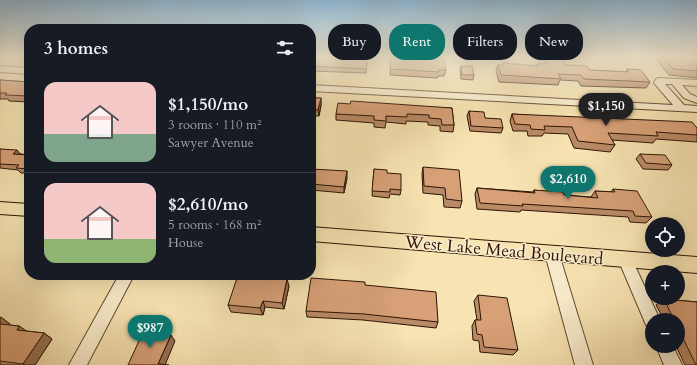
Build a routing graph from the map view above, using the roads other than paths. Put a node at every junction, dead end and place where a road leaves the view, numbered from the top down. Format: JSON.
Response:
{"nodes":[{"id":1,"x":674,"y":81,"type":"junction"},
{"id":2,"x":697,"y":83,"type":"edge"},
{"id":3,"x":316,"y":88,"type":"edge"},
{"id":4,"x":697,"y":100,"type":"edge"},
{"id":5,"x":681,"y":108,"type":"junction"},
{"id":6,"x":697,"y":109,"type":"edge"},
{"id":7,"x":0,"y":208,"type":"edge"},
{"id":8,"x":24,"y":210,"type":"edge"},
{"id":9,"x":316,"y":234,"type":"edge"},
{"id":10,"x":552,"y":254,"type":"junction"},
{"id":11,"x":625,"y":260,"type":"junction"},
{"id":12,"x":697,"y":265,"type":"edge"},
{"id":13,"x":124,"y":280,"type":"edge"},
{"id":14,"x":649,"y":313,"type":"edge"},
{"id":15,"x":667,"y":353,"type":"edge"},
{"id":16,"x":78,"y":365,"type":"edge"},
{"id":17,"x":584,"y":365,"type":"edge"},
{"id":18,"x":673,"y":365,"type":"edge"}],
"edges":[{"from":1,"to":2,"type":"street"},
{"from":1,"to":4,"type":"street"},
{"from":1,"to":5,"type":"street"},
{"from":3,"to":5,"type":"street"},
{"from":5,"to":6,"type":"street"},
{"from":7,"to":8,"type":"main road"},
{"from":9,"to":10,"type":"main road","name":"West Lake Mead Boulevard"},
{"from":10,"to":11,"type":"main road","name":"West Lake Mead Boulevard"},
{"from":10,"to":17,"type":"street"},
{"from":11,"to":12,"type":"main road","name":"West Lake Mead Boulevard"},
{"from":11,"to":14,"type":"street"},
{"from":13,"to":16,"type":"street"},
{"from":15,"to":18,"type":"street"}]}
